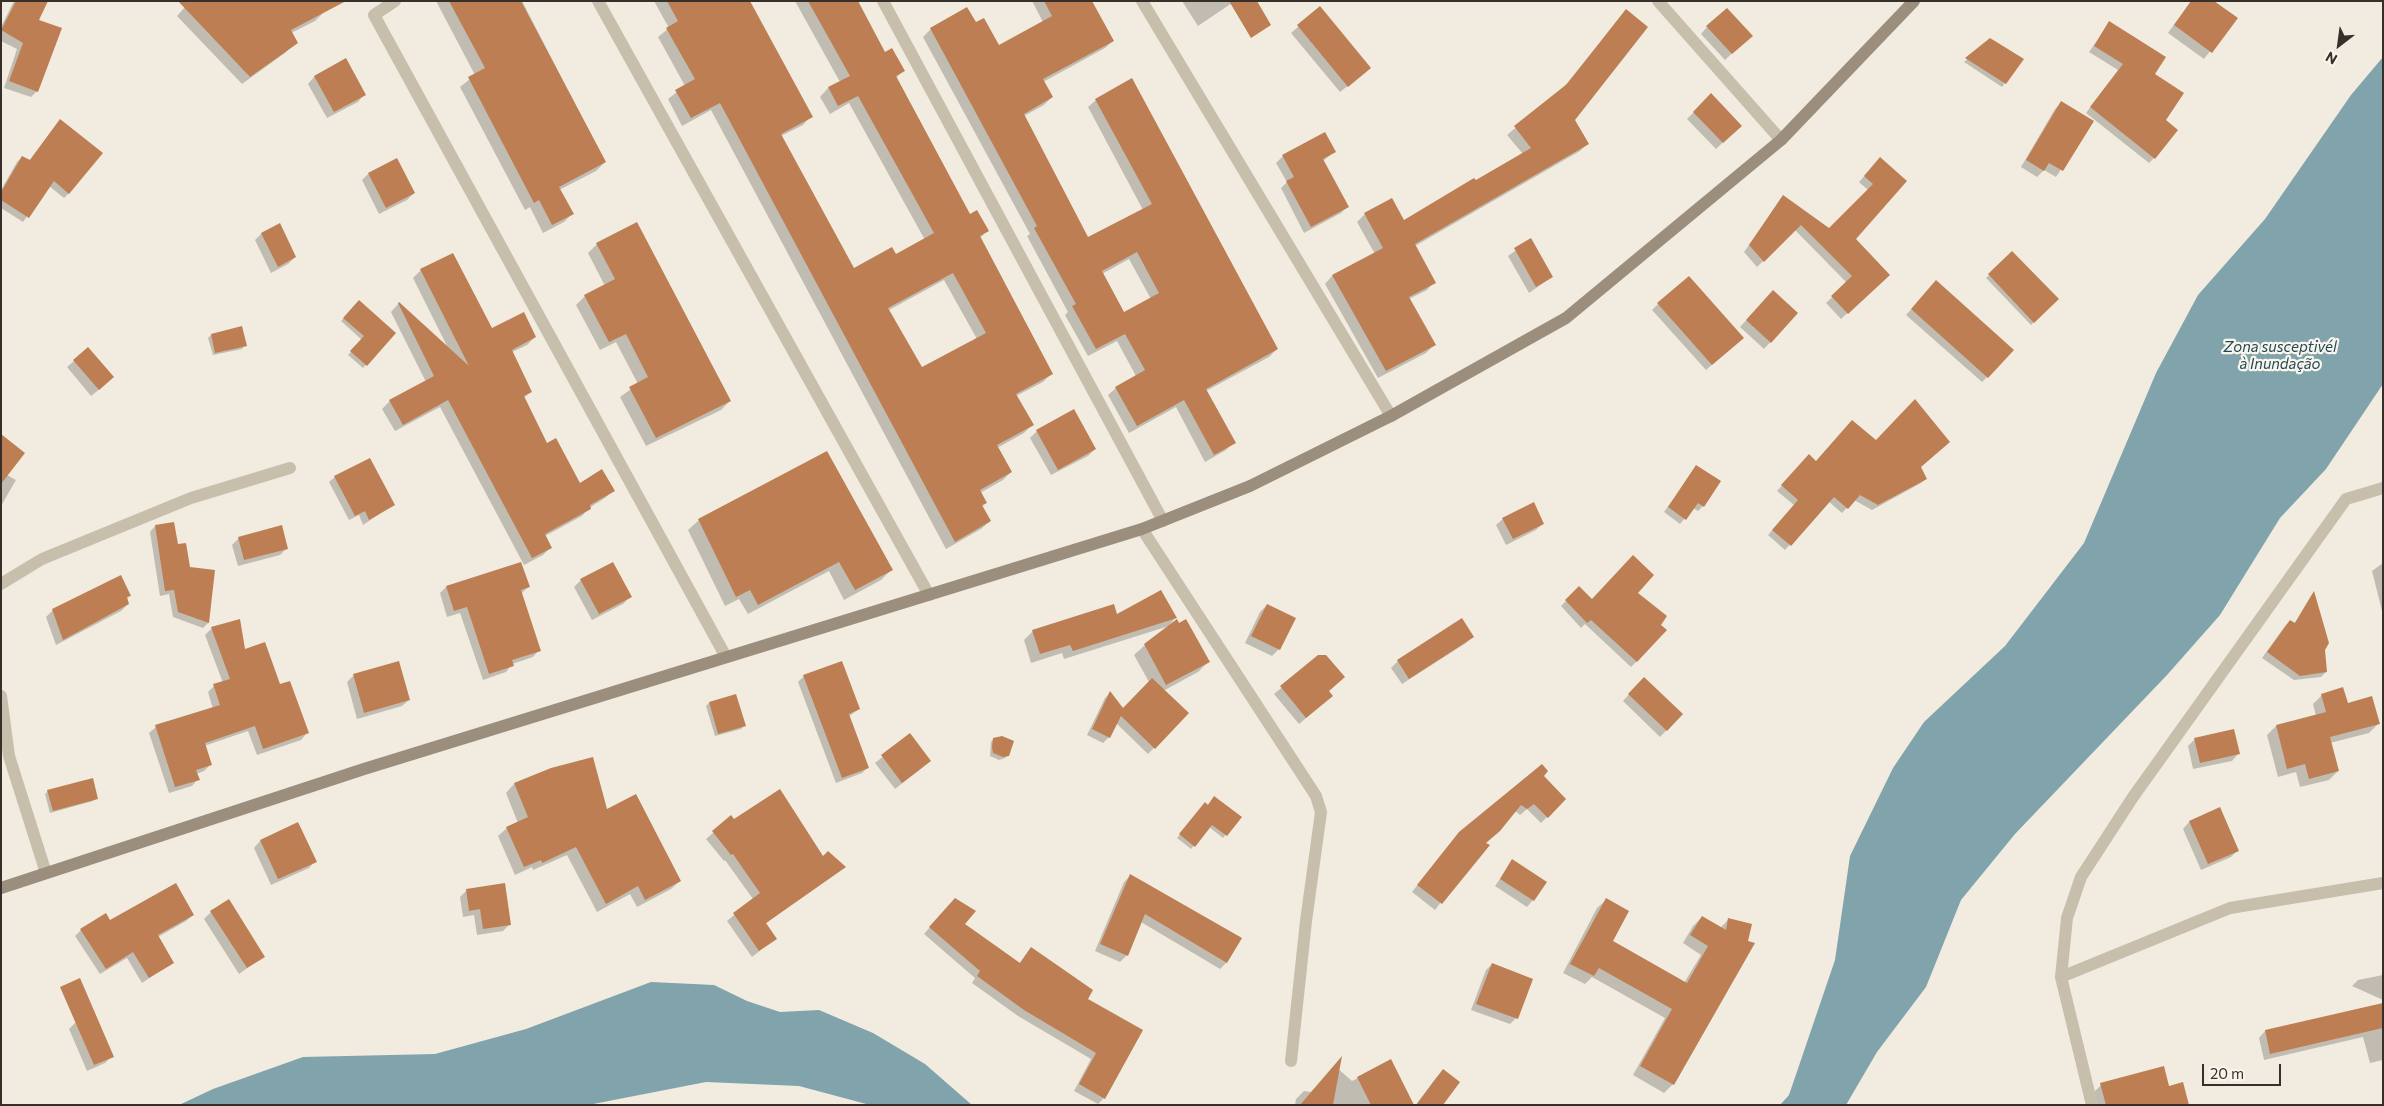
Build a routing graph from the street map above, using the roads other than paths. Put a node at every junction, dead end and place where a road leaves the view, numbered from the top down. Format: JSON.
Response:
{"nodes":[{"id":1,"x":395,"y":1,"type":"edge"},
{"id":2,"x":598,"y":1,"type":"edge"},
{"id":3,"x":883,"y":1,"type":"edge"},
{"id":4,"x":1142,"y":1,"type":"edge"},
{"id":5,"x":1658,"y":1,"type":"edge"},
{"id":6,"x":1914,"y":1,"type":"edge"},
{"id":7,"x":1781,"y":140,"type":"junction"},
{"id":8,"x":1391,"y":416,"type":"junction"},
{"id":9,"x":290,"y":468,"type":"dead end"},
{"id":10,"x":2383,"y":488,"type":"edge"},
{"id":11,"x":1163,"y":520,"type":"junction"},
{"id":12,"x":1142,"y":528,"type":"junction"},
{"id":13,"x":1,"y":584,"type":"edge"},
{"id":14,"x":930,"y":595,"type":"junction"},
{"id":15,"x":726,"y":657,"type":"junction"},
{"id":16,"x":1,"y":696,"type":"edge"},
{"id":17,"x":46,"y":873,"type":"junction"},
{"id":18,"x":2383,"y":883,"type":"edge"},
{"id":19,"x":1,"y":888,"type":"edge"},
{"id":20,"x":2061,"y":977,"type":"junction"},
{"id":21,"x":1291,"y":1061,"type":"dead end"},
{"id":22,"x":2092,"y":1105,"type":"edge"}],
"edges":[{"from":1,"to":15,"type":"street"},
{"from":2,"to":14,"type":"street"},
{"from":3,"to":11,"type":"street"},
{"from":4,"to":8,"type":"street"},
{"from":5,"to":7,"type":"street"},
{"from":6,"to":7,"type":"main road"},
{"from":7,"to":8,"type":"main road"},
{"from":8,"to":11,"type":"main road"},
{"from":9,"to":13,"type":"street"},
{"from":10,"to":20,"type":"street"},
{"from":11,"to":12,"type":"main road"},
{"from":12,"to":14,"type":"main road"},
{"from":12,"to":21,"type":"street"},
{"from":14,"to":15,"type":"main road"},
{"from":15,"to":17,"type":"main road"},
{"from":16,"to":17,"type":"street"},
{"from":17,"to":19,"type":"main road"},
{"from":18,"to":20,"type":"street"},
{"from":20,"to":22,"type":"street"}]}
